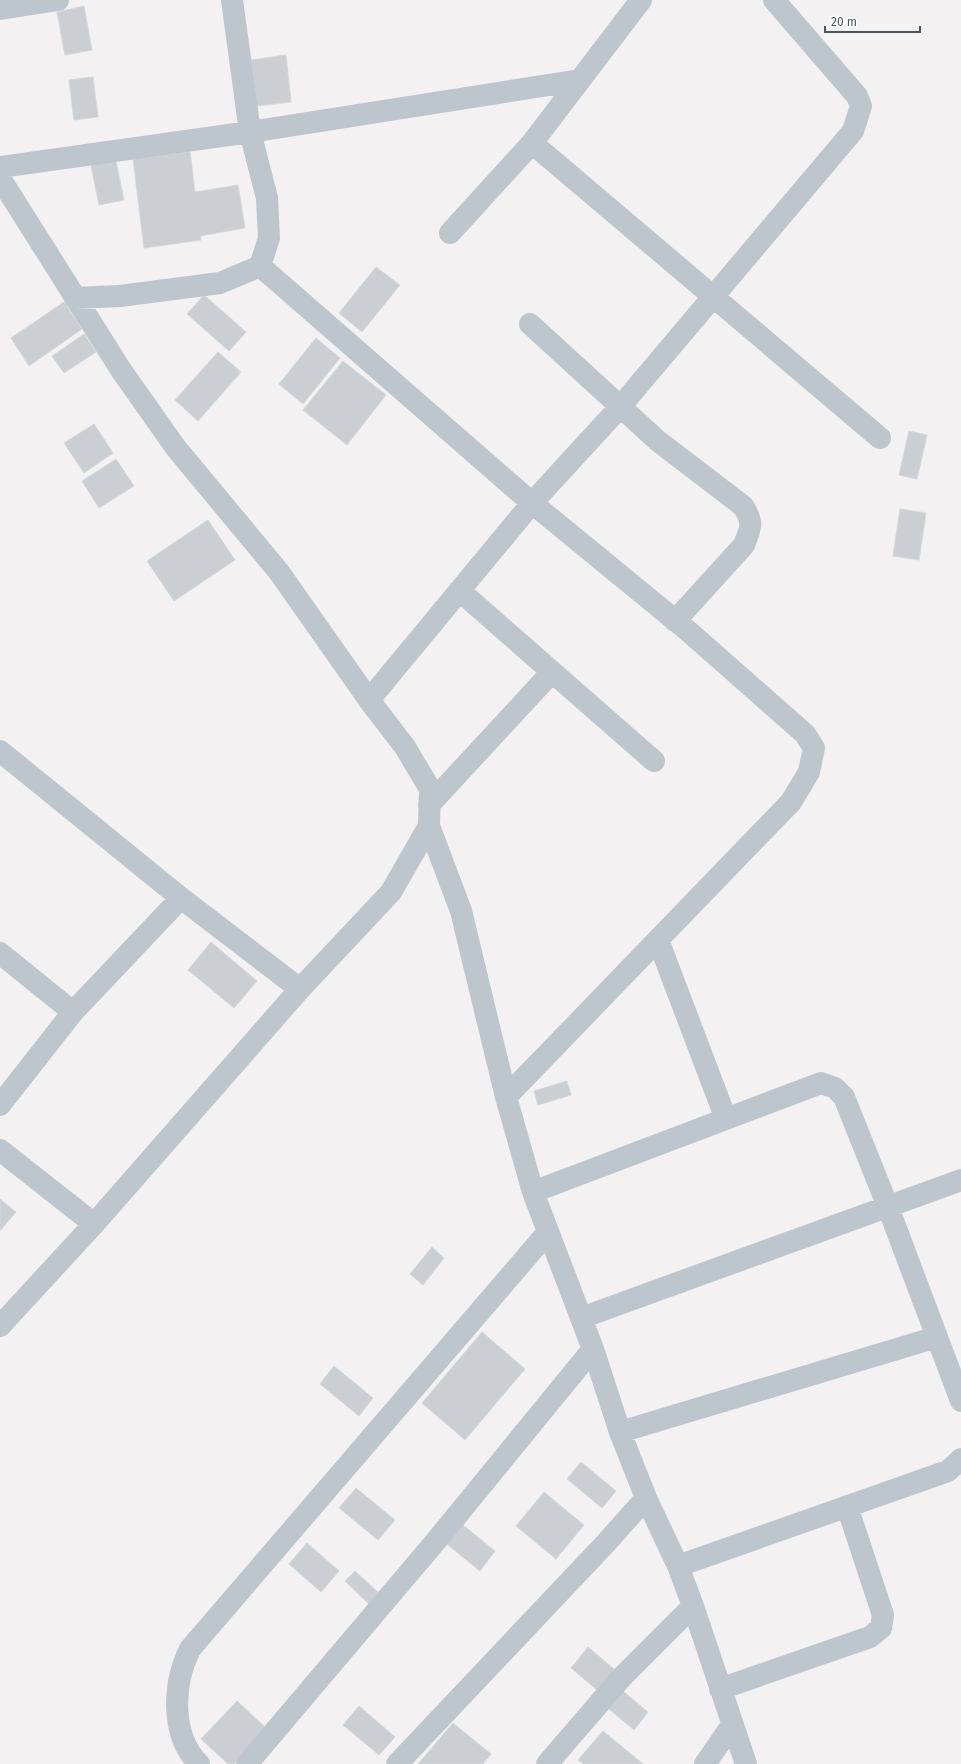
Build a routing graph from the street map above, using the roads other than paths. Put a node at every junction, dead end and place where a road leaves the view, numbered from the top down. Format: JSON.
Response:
{"nodes":[{"id":1,"x":58,"y":0,"type":"edge"},
{"id":2,"x":232,"y":0,"type":"edge"},
{"id":3,"x":641,"y":0,"type":"edge"},
{"id":4,"x":774,"y":0,"type":"edge"},
{"id":5,"x":0,"y":9,"type":"edge"},
{"id":6,"x":580,"y":80,"type":"junction"},
{"id":7,"x":250,"y":132,"type":"junction"},
{"id":8,"x":532,"y":143,"type":"junction"},
{"id":9,"x":0,"y":167,"type":"edge"},
{"id":10,"x":0,"y":178,"type":"edge"},
{"id":11,"x":450,"y":233,"type":"dead end"},
{"id":12,"x":260,"y":266,"type":"junction"},
{"id":13,"x":75,"y":298,"type":"junction"},
{"id":14,"x":713,"y":298,"type":"junction"},
{"id":15,"x":530,"y":324,"type":"dead end"},
{"id":16,"x":620,"y":407,"type":"junction"},
{"id":17,"x":880,"y":438,"type":"dead end"},
{"id":18,"x":532,"y":504,"type":"junction"},
{"id":19,"x":460,"y":591,"type":"junction"},
{"id":20,"x":675,"y":621,"type":"junction"},
{"id":21,"x":552,"y":672,"type":"junction"},
{"id":22,"x":369,"y":700,"type":"junction"},
{"id":23,"x":0,"y":751,"type":"edge"},
{"id":24,"x":654,"y":761,"type":"dead end"},
{"id":25,"x":429,"y":816,"type":"junction"},
{"id":26,"x":181,"y":898,"type":"junction"},
{"id":27,"x":658,"y":940,"type":"junction"},
{"id":28,"x":0,"y":953,"type":"edge"},
{"id":29,"x":300,"y":990,"type":"junction"},
{"id":30,"x":73,"y":1012,"type":"junction"},
{"id":31,"x":506,"y":1097,"type":"junction"},
{"id":32,"x":0,"y":1105,"type":"edge"},
{"id":33,"x":726,"y":1119,"type":"junction"},
{"id":34,"x":0,"y":1150,"type":"edge"},
{"id":35,"x":961,"y":1180,"type":"edge"},
{"id":36,"x":533,"y":1192,"type":"junction"},
{"id":37,"x":888,"y":1207,"type":"junction"},
{"id":38,"x":94,"y":1224,"type":"junction"},
{"id":39,"x":548,"y":1232,"type":"junction"},
{"id":40,"x":581,"y":1318,"type":"junction"},
{"id":41,"x":0,"y":1326,"type":"edge"},
{"id":42,"x":937,"y":1337,"type":"junction"},
{"id":43,"x":593,"y":1349,"type":"junction"},
{"id":44,"x":961,"y":1401,"type":"edge"},
{"id":45,"x":620,"y":1432,"type":"junction"},
{"id":46,"x":961,"y":1459,"type":"edge"},
{"id":47,"x":646,"y":1498,"type":"junction"},
{"id":48,"x":847,"y":1506,"type":"junction"},
{"id":49,"x":678,"y":1566,"type":"junction"},
{"id":50,"x":693,"y":1606,"type":"junction"},
{"id":51,"x":720,"y":1689,"type":"junction"},
{"id":52,"x":732,"y":1725,"type":"junction"},
{"id":53,"x":200,"y":1764,"type":"edge"},
{"id":54,"x":247,"y":1764,"type":"edge"},
{"id":55,"x":397,"y":1764,"type":"edge"},
{"id":56,"x":547,"y":1764,"type":"edge"},
{"id":57,"x":705,"y":1764,"type":"edge"},
{"id":58,"x":746,"y":1764,"type":"edge"}],
"edges":[{"from":1,"to":5,"type":"street"},
{"from":2,"to":7,"type":"street"},
{"from":3,"to":6,"type":"street"},
{"from":4,"to":14,"type":"street"},
{"from":6,"to":7,"type":"street"},
{"from":6,"to":8,"type":"street"},
{"from":7,"to":9,"type":"street"},
{"from":7,"to":12,"type":"street"},
{"from":8,"to":11,"type":"street"},
{"from":8,"to":14,"type":"street"},
{"from":10,"to":13,"type":"street"},
{"from":12,"to":13,"type":"street"},
{"from":12,"to":18,"type":"street"},
{"from":13,"to":22,"type":"street"},
{"from":14,"to":16,"type":"street"},
{"from":14,"to":17,"type":"street"},
{"from":15,"to":16,"type":"street"},
{"from":16,"to":18,"type":"street"},
{"from":16,"to":20,"type":"street"},
{"from":18,"to":19,"type":"street"},
{"from":18,"to":20,"type":"street"},
{"from":19,"to":21,"type":"street"},
{"from":19,"to":22,"type":"street"},
{"from":20,"to":27,"type":"street"},
{"from":21,"to":24,"type":"street"},
{"from":21,"to":25,"type":"street"},
{"from":22,"to":25,"type":"street"},
{"from":23,"to":26,"type":"street"},
{"from":25,"to":29,"type":"street"},
{"from":25,"to":31,"type":"street"},
{"from":26,"to":29,"type":"street"},
{"from":26,"to":30,"type":"street"},
{"from":27,"to":31,"type":"street"},
{"from":27,"to":33,"type":"street"},
{"from":28,"to":30,"type":"street"},
{"from":29,"to":38,"type":"street"},
{"from":30,"to":32,"type":"street"},
{"from":31,"to":36,"type":"street"},
{"from":33,"to":36,"type":"street"},
{"from":33,"to":37,"type":"street"},
{"from":34,"to":38,"type":"street"},
{"from":35,"to":37,"type":"street"},
{"from":36,"to":39,"type":"street"},
{"from":37,"to":40,"type":"street"},
{"from":37,"to":42,"type":"street"},
{"from":38,"to":41,"type":"street"},
{"from":39,"to":40,"type":"street"},
{"from":39,"to":53,"type":"street"},
{"from":40,"to":43,"type":"street"},
{"from":42,"to":44,"type":"street"},
{"from":42,"to":45,"type":"street"},
{"from":43,"to":45,"type":"street"},
{"from":43,"to":54,"type":"street"},
{"from":45,"to":47,"type":"street"},
{"from":46,"to":48,"type":"street"},
{"from":47,"to":49,"type":"street"},
{"from":47,"to":55,"type":"street"},
{"from":48,"to":49,"type":"street"},
{"from":48,"to":51,"type":"street"},
{"from":49,"to":50,"type":"street"},
{"from":50,"to":51,"type":"street"},
{"from":50,"to":56,"type":"street"},
{"from":51,"to":52,"type":"street"},
{"from":52,"to":57,"type":"street"},
{"from":52,"to":58,"type":"street"}]}
